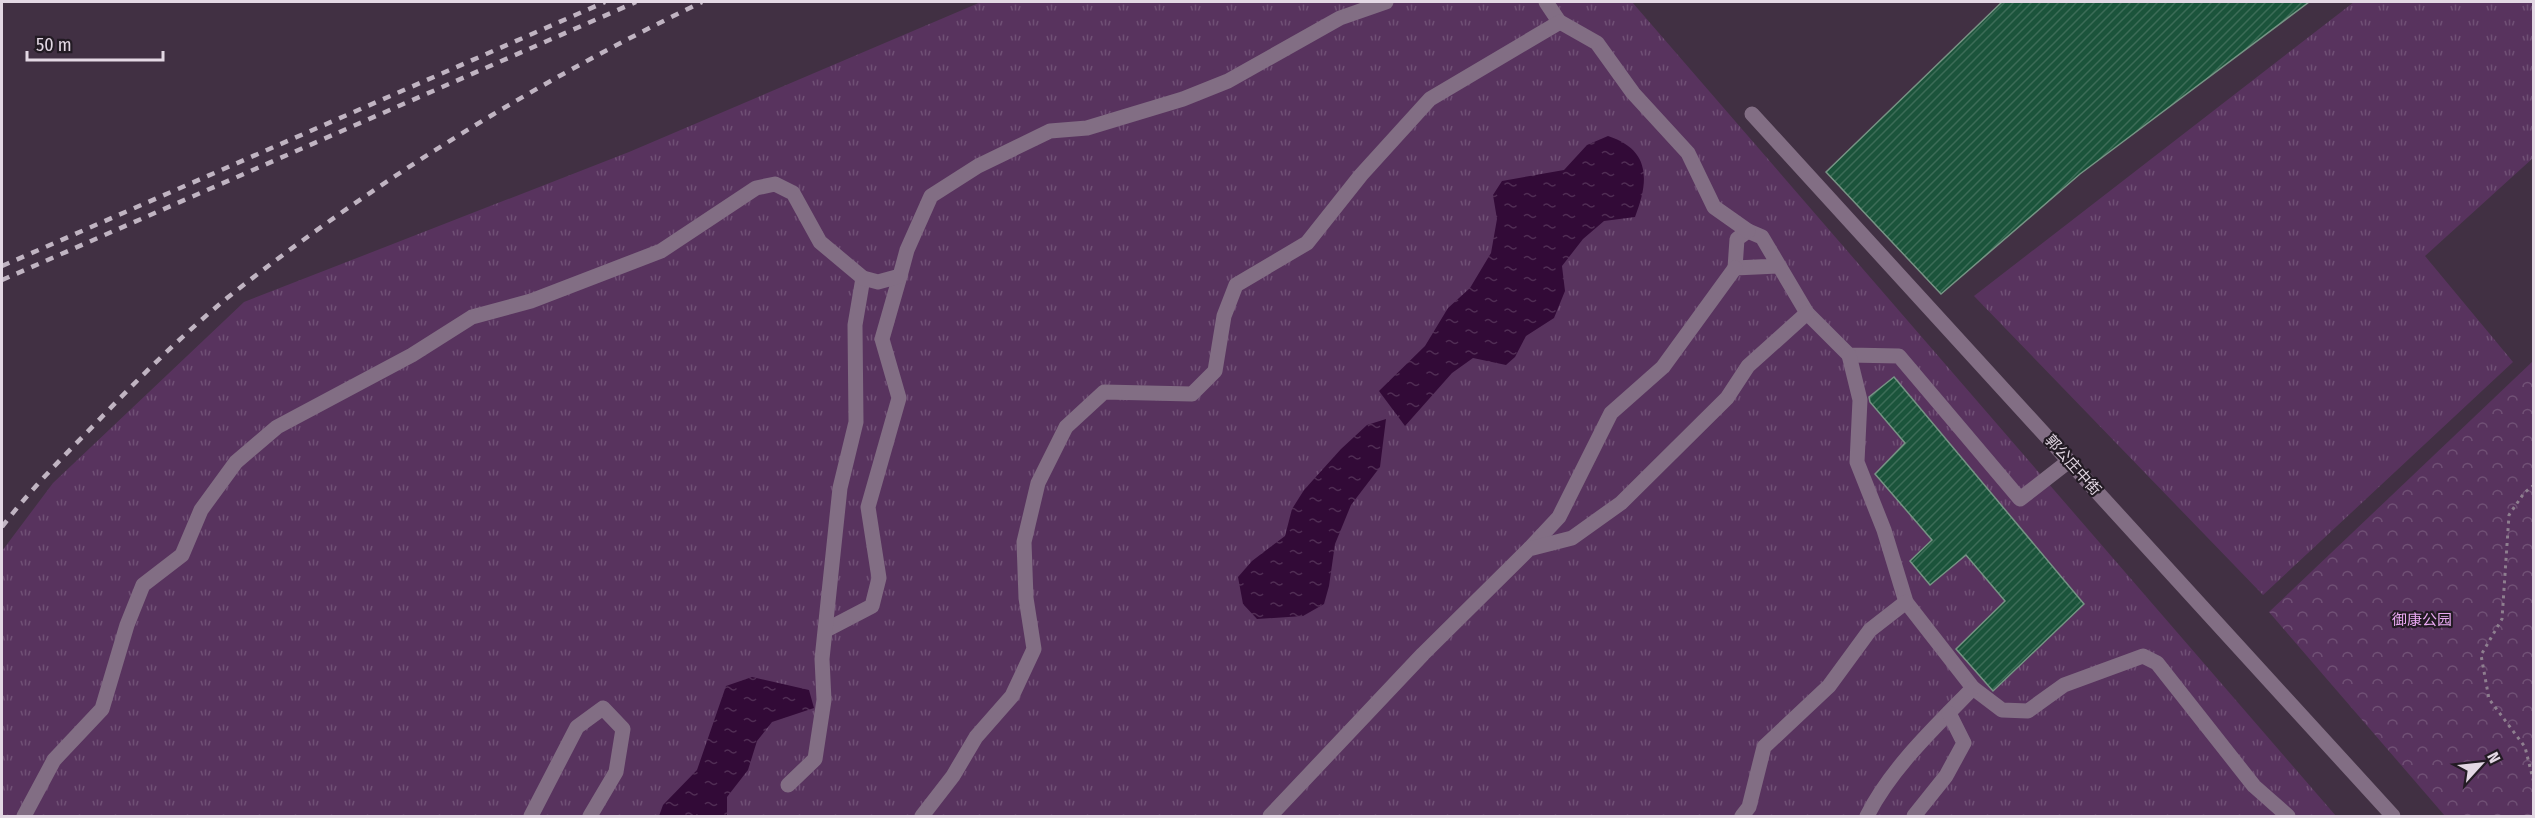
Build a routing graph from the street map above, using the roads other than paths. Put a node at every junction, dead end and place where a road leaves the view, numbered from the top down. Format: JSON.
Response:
{"nodes":[{"id":1,"x":1386,"y":2,"type":"edge"},
{"id":2,"x":1546,"y":2,"type":"edge"},
{"id":3,"x":1560,"y":22,"type":"junction"},
{"id":4,"x":1752,"y":114,"type":"dead end"},
{"id":5,"x":1748,"y":231,"type":"junction"},
{"id":6,"x":1778,"y":266,"type":"junction"},
{"id":7,"x":1735,"y":268,"type":"junction"},
{"id":8,"x":900,"y":276,"type":"junction"},
{"id":9,"x":863,"y":278,"type":"junction"},
{"id":10,"x":1807,"y":313,"type":"junction"},
{"id":11,"x":1849,"y":355,"type":"junction"},
{"id":12,"x":2068,"y":461,"type":"junction"},
{"id":13,"x":1529,"y":549,"type":"junction"},
{"id":14,"x":1906,"y":602,"type":"junction"},
{"id":15,"x":826,"y":630,"type":"junction"},
{"id":16,"x":1973,"y":688,"type":"junction"},
{"id":17,"x":1949,"y":713,"type":"junction"},
{"id":18,"x":788,"y":785,"type":"dead end"},
{"id":19,"x":24,"y":816,"type":"edge"},
{"id":20,"x":531,"y":816,"type":"edge"},
{"id":21,"x":590,"y":816,"type":"edge"},
{"id":22,"x":922,"y":816,"type":"edge"},
{"id":23,"x":1270,"y":816,"type":"edge"},
{"id":24,"x":1742,"y":816,"type":"edge"},
{"id":25,"x":1867,"y":816,"type":"edge"},
{"id":26,"x":1914,"y":816,"type":"edge"},
{"id":27,"x":2288,"y":816,"type":"edge"},
{"id":28,"x":2393,"y":816,"type":"edge"}],
"edges":[{"from":1,"to":8,"type":"street"},
{"from":2,"to":3,"type":"street"},
{"from":3,"to":5,"type":"street"},
{"from":3,"to":22,"type":"street"},
{"from":4,"to":12,"type":"street","name":"郭公庄中街"},
{"from":5,"to":6,"type":"street"},
{"from":5,"to":7,"type":"street"},
{"from":6,"to":7,"type":"street"},
{"from":6,"to":10,"type":"street"},
{"from":7,"to":13,"type":"street"},
{"from":8,"to":9,"type":"street"},
{"from":8,"to":15,"type":"street"},
{"from":9,"to":15,"type":"street"},
{"from":9,"to":19,"type":"street"},
{"from":10,"to":11,"type":"street"},
{"from":10,"to":13,"type":"street"},
{"from":11,"to":12,"type":"street"},
{"from":11,"to":14,"type":"street"},
{"from":12,"to":28,"type":"street","name":"郭公庄中街"},
{"from":13,"to":23,"type":"street"},
{"from":14,"to":16,"type":"street"},
{"from":14,"to":24,"type":"street"},
{"from":15,"to":18,"type":"street"},
{"from":16,"to":17,"type":"street"},
{"from":16,"to":27,"type":"street"},
{"from":17,"to":25,"type":"street"},
{"from":17,"to":26,"type":"street"},
{"from":20,"to":21,"type":"street"}]}
